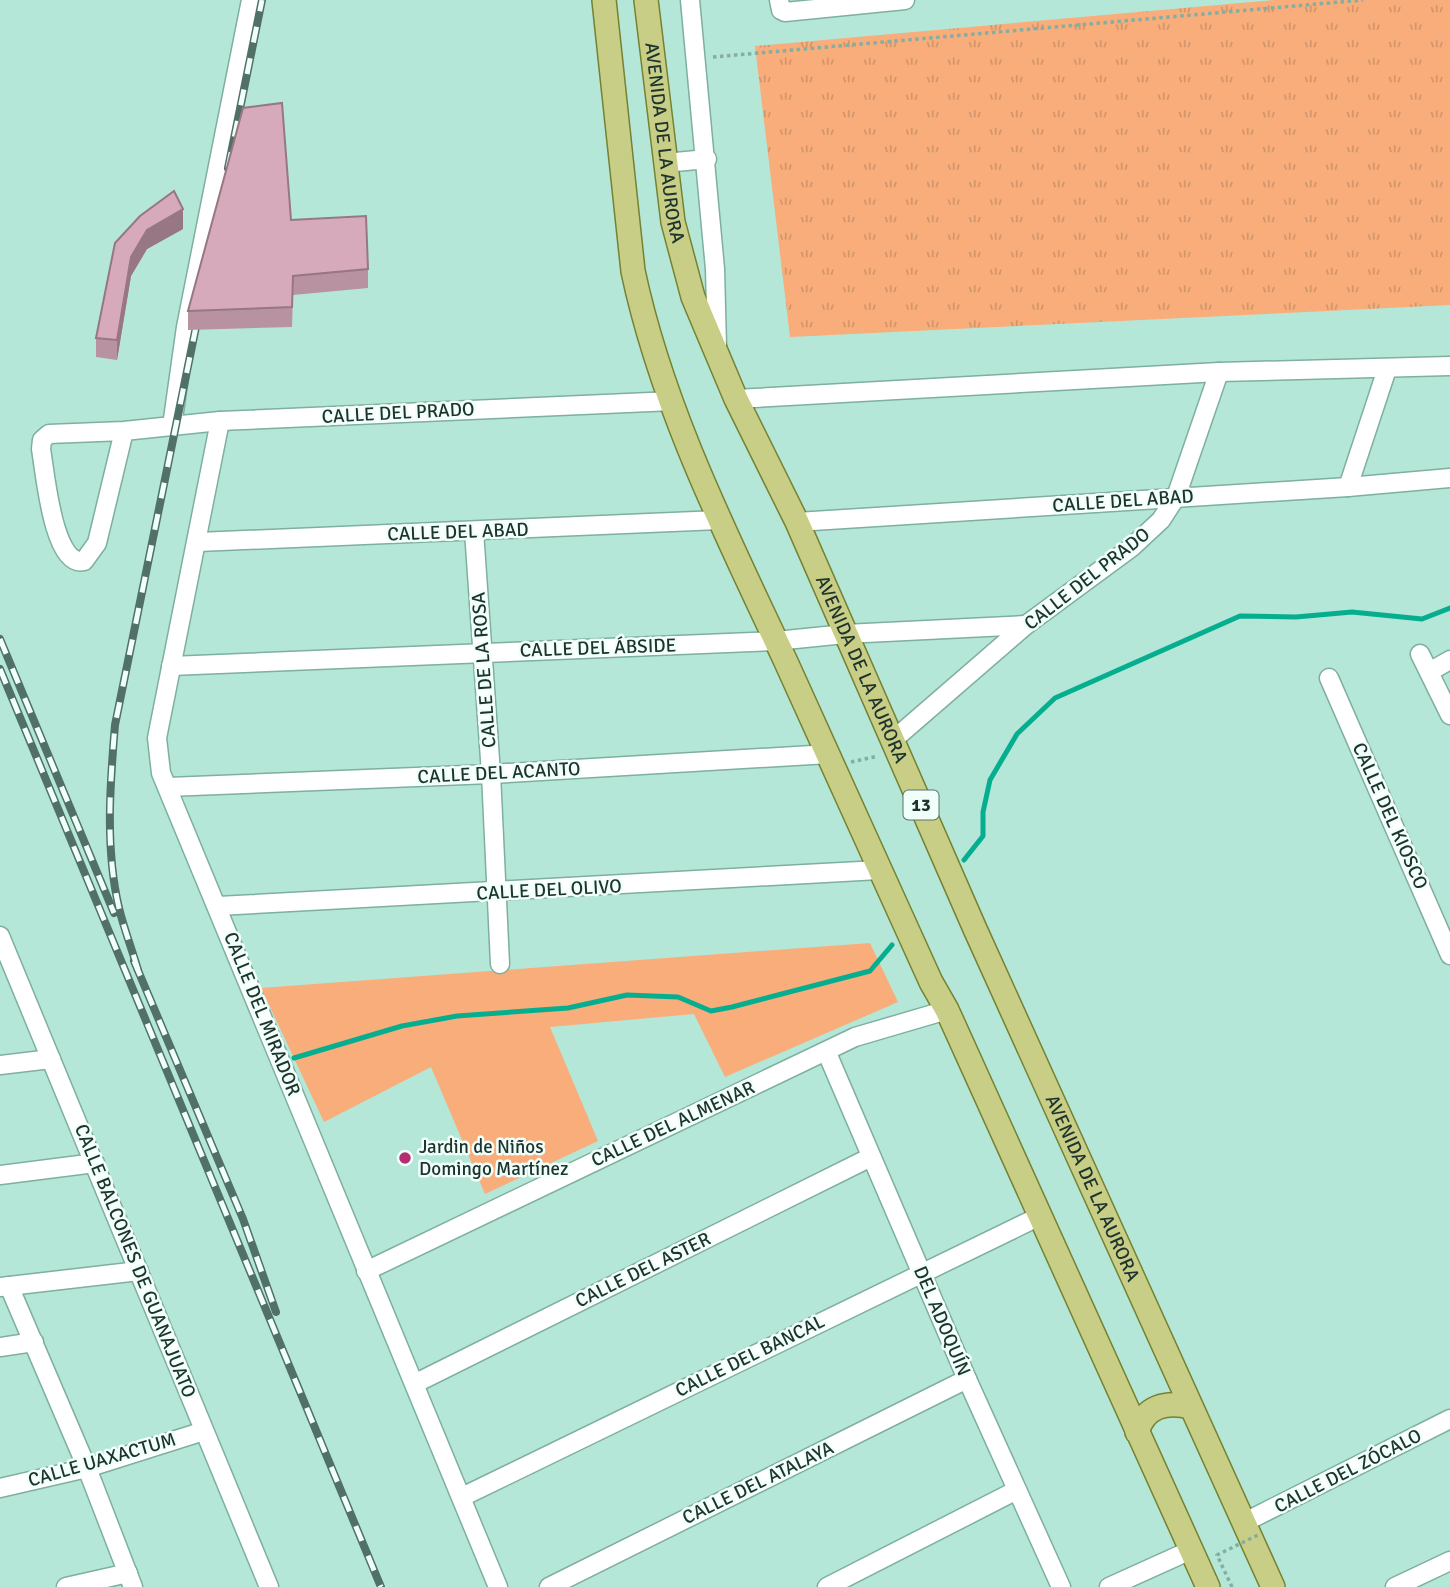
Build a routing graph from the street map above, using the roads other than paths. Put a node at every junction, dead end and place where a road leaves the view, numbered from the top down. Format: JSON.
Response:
{"nodes":[{"id":1,"x":251,"y":0,"type":"edge"},
{"id":2,"x":604,"y":0,"type":"edge"},
{"id":3,"x":646,"y":0,"type":"edge"},
{"id":4,"x":690,"y":0,"type":"edge"},
{"id":5,"x":779,"y":0,"type":"edge"},
{"id":6,"x":905,"y":0,"type":"edge"},
{"id":7,"x":707,"y":159,"type":"junction"},
{"id":8,"x":665,"y":163,"type":"junction"},
{"id":9,"x":718,"y":358,"type":"junction"},
{"id":10,"x":1450,"y":366,"type":"edge"},
{"id":11,"x":1387,"y":369,"type":"junction"},
{"id":12,"x":1219,"y":372,"type":"junction"},
{"id":13,"x":736,"y":399,"type":"junction"},
{"id":14,"x":673,"y":401,"type":"junction"},
{"id":15,"x":220,"y":421,"type":"junction"},
{"id":16,"x":172,"y":426,"type":"junction"},
{"id":17,"x":124,"y":431,"type":"junction"},
{"id":18,"x":1450,"y":478,"type":"edge"},
{"id":19,"x":1348,"y":487,"type":"junction"},
{"id":20,"x":1177,"y":497,"type":"junction"},
{"id":21,"x":719,"y":520,"type":"junction"},
{"id":22,"x":797,"y":522,"type":"junction"},
{"id":23,"x":474,"y":531,"type":"junction"},
{"id":24,"x":198,"y":542,"type":"junction"},
{"id":25,"x":1026,"y":625,"type":"junction"},
{"id":26,"x":845,"y":634,"type":"junction"},
{"id":27,"x":776,"y":641,"type":"junction"},
{"id":28,"x":483,"y":653,"type":"junction"},
{"id":29,"x":1420,"y":654,"type":"dead end"},
{"id":30,"x":1450,"y":660,"type":"edge"},
{"id":31,"x":171,"y":666,"type":"junction"},
{"id":32,"x":1429,"y":672,"type":"junction"},
{"id":33,"x":1329,"y":678,"type":"dead end"},
{"id":34,"x":1450,"y":715,"type":"edge"},
{"id":35,"x":894,"y":747,"type":"junction"},
{"id":36,"x":831,"y":760,"type":"junction"},
{"id":37,"x":491,"y":774,"type":"junction"},
{"id":38,"x":168,"y":787,"type":"junction"},
{"id":39,"x":879,"y":870,"type":"junction"},
{"id":40,"x":495,"y":893,"type":"junction"},
{"id":41,"x":218,"y":906,"type":"junction"},
{"id":42,"x":0,"y":936,"type":"edge"},
{"id":43,"x":1450,"y":955,"type":"edge"},
{"id":44,"x":4,"y":956,"type":"edge"},
{"id":45,"x":500,"y":964,"type":"dead end"},
{"id":46,"x":947,"y":1010,"type":"junction"},
{"id":47,"x":827,"y":1053,"type":"junction"},
{"id":48,"x":51,"y":1059,"type":"junction"},
{"id":49,"x":0,"y":1065,"type":"edge"},
{"id":50,"x":871,"y":1157,"type":"junction"},
{"id":51,"x":95,"y":1163,"type":"junction"},
{"id":52,"x":0,"y":1175,"type":"edge"},
{"id":53,"x":1038,"y":1217,"type":"junction"},
{"id":54,"x":139,"y":1271,"type":"junction"},
{"id":55,"x":366,"y":1271,"type":"junction"},
{"id":56,"x":921,"y":1272,"type":"junction"},
{"id":57,"x":5,"y":1286,"type":"edge"},
{"id":58,"x":34,"y":1342,"type":"junction"},
{"id":59,"x":0,"y":1347,"type":"edge"},
{"id":60,"x":967,"y":1379,"type":"junction"},
{"id":61,"x":416,"y":1383,"type":"junction"},
{"id":62,"x":1191,"y":1407,"type":"junction"},
{"id":63,"x":1450,"y":1419,"type":"edge"},
{"id":64,"x":204,"y":1431,"type":"junction"},
{"id":65,"x":1137,"y":1432,"type":"junction"},
{"id":66,"x":87,"y":1468,"type":"junction"},
{"id":67,"x":0,"y":1488,"type":"edge"},
{"id":68,"x":1017,"y":1490,"type":"junction"},
{"id":69,"x":462,"y":1497,"type":"junction"},
{"id":70,"x":1253,"y":1528,"type":"junction"},
{"id":71,"x":1191,"y":1550,"type":"junction"},
{"id":72,"x":1450,"y":1561,"type":"edge"},
{"id":73,"x":130,"y":1580,"type":"edge"},
{"id":74,"x":66,"y":1587,"type":"edge"},
{"id":75,"x":268,"y":1587,"type":"edge"},
{"id":76,"x":498,"y":1587,"type":"edge"},
{"id":77,"x":549,"y":1587,"type":"edge"},
{"id":78,"x":827,"y":1587,"type":"edge"},
{"id":79,"x":1061,"y":1587,"type":"edge"},
{"id":80,"x":1109,"y":1587,"type":"edge"},
{"id":81,"x":1208,"y":1587,"type":"edge"},
{"id":82,"x":1273,"y":1587,"type":"edge"},
{"id":83,"x":1395,"y":1587,"type":"edge"}],
"edges":[{"from":1,"to":16,"type":"street"},
{"from":2,"to":14,"type":"main road"},
{"from":3,"to":8,"type":"main road","name":"AVENIDA DE LA AURORA","number":"13"},
{"from":4,"to":7,"type":"street"},
{"from":5,"to":6,"type":"street"},
{"from":7,"to":8,"type":"street"},
{"from":7,"to":9,"type":"street"},
{"from":8,"to":9,"type":"main road","name":"AVENIDA DE LA AURORA","number":"13"},
{"from":9,"to":13,"type":"main road","name":"AVENIDA DE LA AURORA","number":"13"},
{"from":10,"to":11,"type":"street"},
{"from":11,"to":12,"type":"street"},
{"from":11,"to":19,"type":"street"},
{"from":12,"to":13,"type":"street"},
{"from":12,"to":20,"type":"street","name":"CALLE DEL PRADO"},
{"from":13,"to":22,"type":"main road","name":"AVENIDA DE LA AURORA","number":"13"},
{"from":14,"to":15,"type":"street","name":"CALLE DEL PRADO"},
{"from":14,"to":21,"type":"main road"},
{"from":15,"to":16,"type":"street","name":"CALLE DEL PRADO"},
{"from":15,"to":24,"type":"street","name":"CALLE DEL MIRADOR"},
{"from":16,"to":17,"type":"street","name":"CALLE DEL PRADO"},
{"from":17,"to":17,"type":"street","name":"CALLE DEL PRADO"},
{"from":18,"to":19,"type":"street","name":"CALLE DEL ABAD"},
{"from":19,"to":20,"type":"street","name":"CALLE DEL ABAD"},
{"from":20,"to":22,"type":"street","name":"CALLE DEL ABAD"},
{"from":20,"to":25,"type":"street","name":"CALLE DEL PRADO"},
{"from":21,"to":23,"type":"street","name":"CALLE DEL ABAD"},
{"from":21,"to":27,"type":"main road"},
{"from":22,"to":26,"type":"main road","name":"AVENIDA DE LA AURORA","number":"13"},
{"from":23,"to":24,"type":"street","name":"CALLE DEL ABAD"},
{"from":23,"to":28,"type":"street","name":"CALLE DE LA ROSA"},
{"from":24,"to":31,"type":"street","name":"CALLE DEL MIRADOR"},
{"from":25,"to":26,"type":"street","name":"CALLE DEL ÁBSIDE"},
{"from":25,"to":35,"type":"street","name":"CALLE DEL PRADO"},
{"from":26,"to":27,"type":"street","name":"CALLE DEL ÁBSIDE"},
{"from":26,"to":35,"type":"main road","name":"AVENIDA DE LA AURORA","number":"13"},
{"from":27,"to":28,"type":"street","name":"CALLE DEL ÁBSIDE"},
{"from":27,"to":36,"type":"main road"},
{"from":28,"to":31,"type":"street","name":"CALLE DEL ÁBSIDE"},
{"from":28,"to":37,"type":"street","name":"CALLE DE LA ROSA"},
{"from":29,"to":32,"type":"street"},
{"from":30,"to":32,"type":"street"},
{"from":31,"to":38,"type":"street","name":"CALLE DEL MIRADOR"},
{"from":32,"to":34,"type":"street"},
{"from":33,"to":43,"type":"street","name":"CALLE DEL KIOSCO"},
{"from":35,"to":62,"type":"main road","name":"AVENIDA DE LA AURORA","number":"13"},
{"from":36,"to":37,"type":"street","name":"CALLE DEL ACANTO"},
{"from":36,"to":39,"type":"main road"},
{"from":37,"to":38,"type":"street","name":"CALLE DEL ACANTO"},
{"from":37,"to":40,"type":"street","name":"CALLE DE LA ROSA"},
{"from":38,"to":41,"type":"street","name":"CALLE DEL MIRADOR"},
{"from":39,"to":40,"type":"street","name":"CALLE DEL OLIVO"},
{"from":39,"to":46,"type":"main road"},
{"from":40,"to":41,"type":"street","name":"CALLE DEL OLIVO"},
{"from":40,"to":45,"type":"street","name":"CALLE DE LA ROSA"},
{"from":41,"to":55,"type":"street","name":"CALLE DEL MIRADOR"},
{"from":42,"to":44,"type":"street","name":"CALLE BALCONES DE GUANAJUATO"},
{"from":44,"to":48,"type":"street","name":"CALLE BALCONES DE GUANAJUATO"},
{"from":46,"to":47,"type":"street","name":"CALLE DEL ALMENAR"},
{"from":46,"to":53,"type":"main road"},
{"from":47,"to":50,"type":"street","name":"DEL ADOQUÍN"},
{"from":47,"to":55,"type":"street","name":"CALLE DEL ALMENAR"},
{"from":48,"to":49,"type":"street"},
{"from":48,"to":51,"type":"street","name":"CALLE BALCONES DE GUANAJUATO"},
{"from":50,"to":56,"type":"street","name":"DEL ADOQUÍN"},
{"from":50,"to":61,"type":"street","name":"CALLE DEL ASTER"},
{"from":51,"to":52,"type":"street"},
{"from":51,"to":54,"type":"street","name":"CALLE BALCONES DE GUANAJUATO"},
{"from":53,"to":56,"type":"street","name":"CALLE DEL BANCAL"},
{"from":53,"to":65,"type":"main road"},
{"from":54,"to":57,"type":"street"},
{"from":54,"to":64,"type":"street","name":"CALLE BALCONES DE GUANAJUATO"},
{"from":55,"to":61,"type":"street","name":"CALLE DEL MIRADOR"},
{"from":56,"to":60,"type":"street","name":"DEL ADOQUÍN"},
{"from":56,"to":69,"type":"street","name":"CALLE DEL BANCAL"},
{"from":57,"to":58,"type":"street"},
{"from":58,"to":59,"type":"street"},
{"from":58,"to":66,"type":"street"},
{"from":60,"to":68,"type":"street","name":"DEL ADOQUÍN"},
{"from":60,"to":77,"type":"street","name":"CALLE DEL ATALAYA"},
{"from":61,"to":69,"type":"street","name":"CALLE DEL MIRADOR"},
{"from":62,"to":65,"type":"main road"},
{"from":62,"to":70,"type":"main road","name":"AVENIDA DE LA AURORA","number":"13"},
{"from":63,"to":70,"type":"street","name":"CALLE DEL ZÓCALO"},
{"from":64,"to":66,"type":"street","name":"CALLE UAXACTUM"},
{"from":64,"to":75,"type":"street","name":"CALLE BALCONES DE GUANAJUATO"},
{"from":65,"to":71,"type":"main road"},
{"from":66,"to":67,"type":"street","name":"CALLE UAXACTUM"},
{"from":66,"to":73,"type":"street"},
{"from":68,"to":78,"type":"street"},
{"from":68,"to":79,"type":"street","name":"DEL ADOQUÍN"},
{"from":69,"to":76,"type":"street","name":"CALLE DEL MIRADOR"},
{"from":70,"to":82,"type":"main road","name":"AVENIDA DE LA AURORA","number":"13"},
{"from":71,"to":80,"type":"street"},
{"from":71,"to":81,"type":"main road"},
{"from":72,"to":83,"type":"street"},
{"from":73,"to":74,"type":"street"}]}
